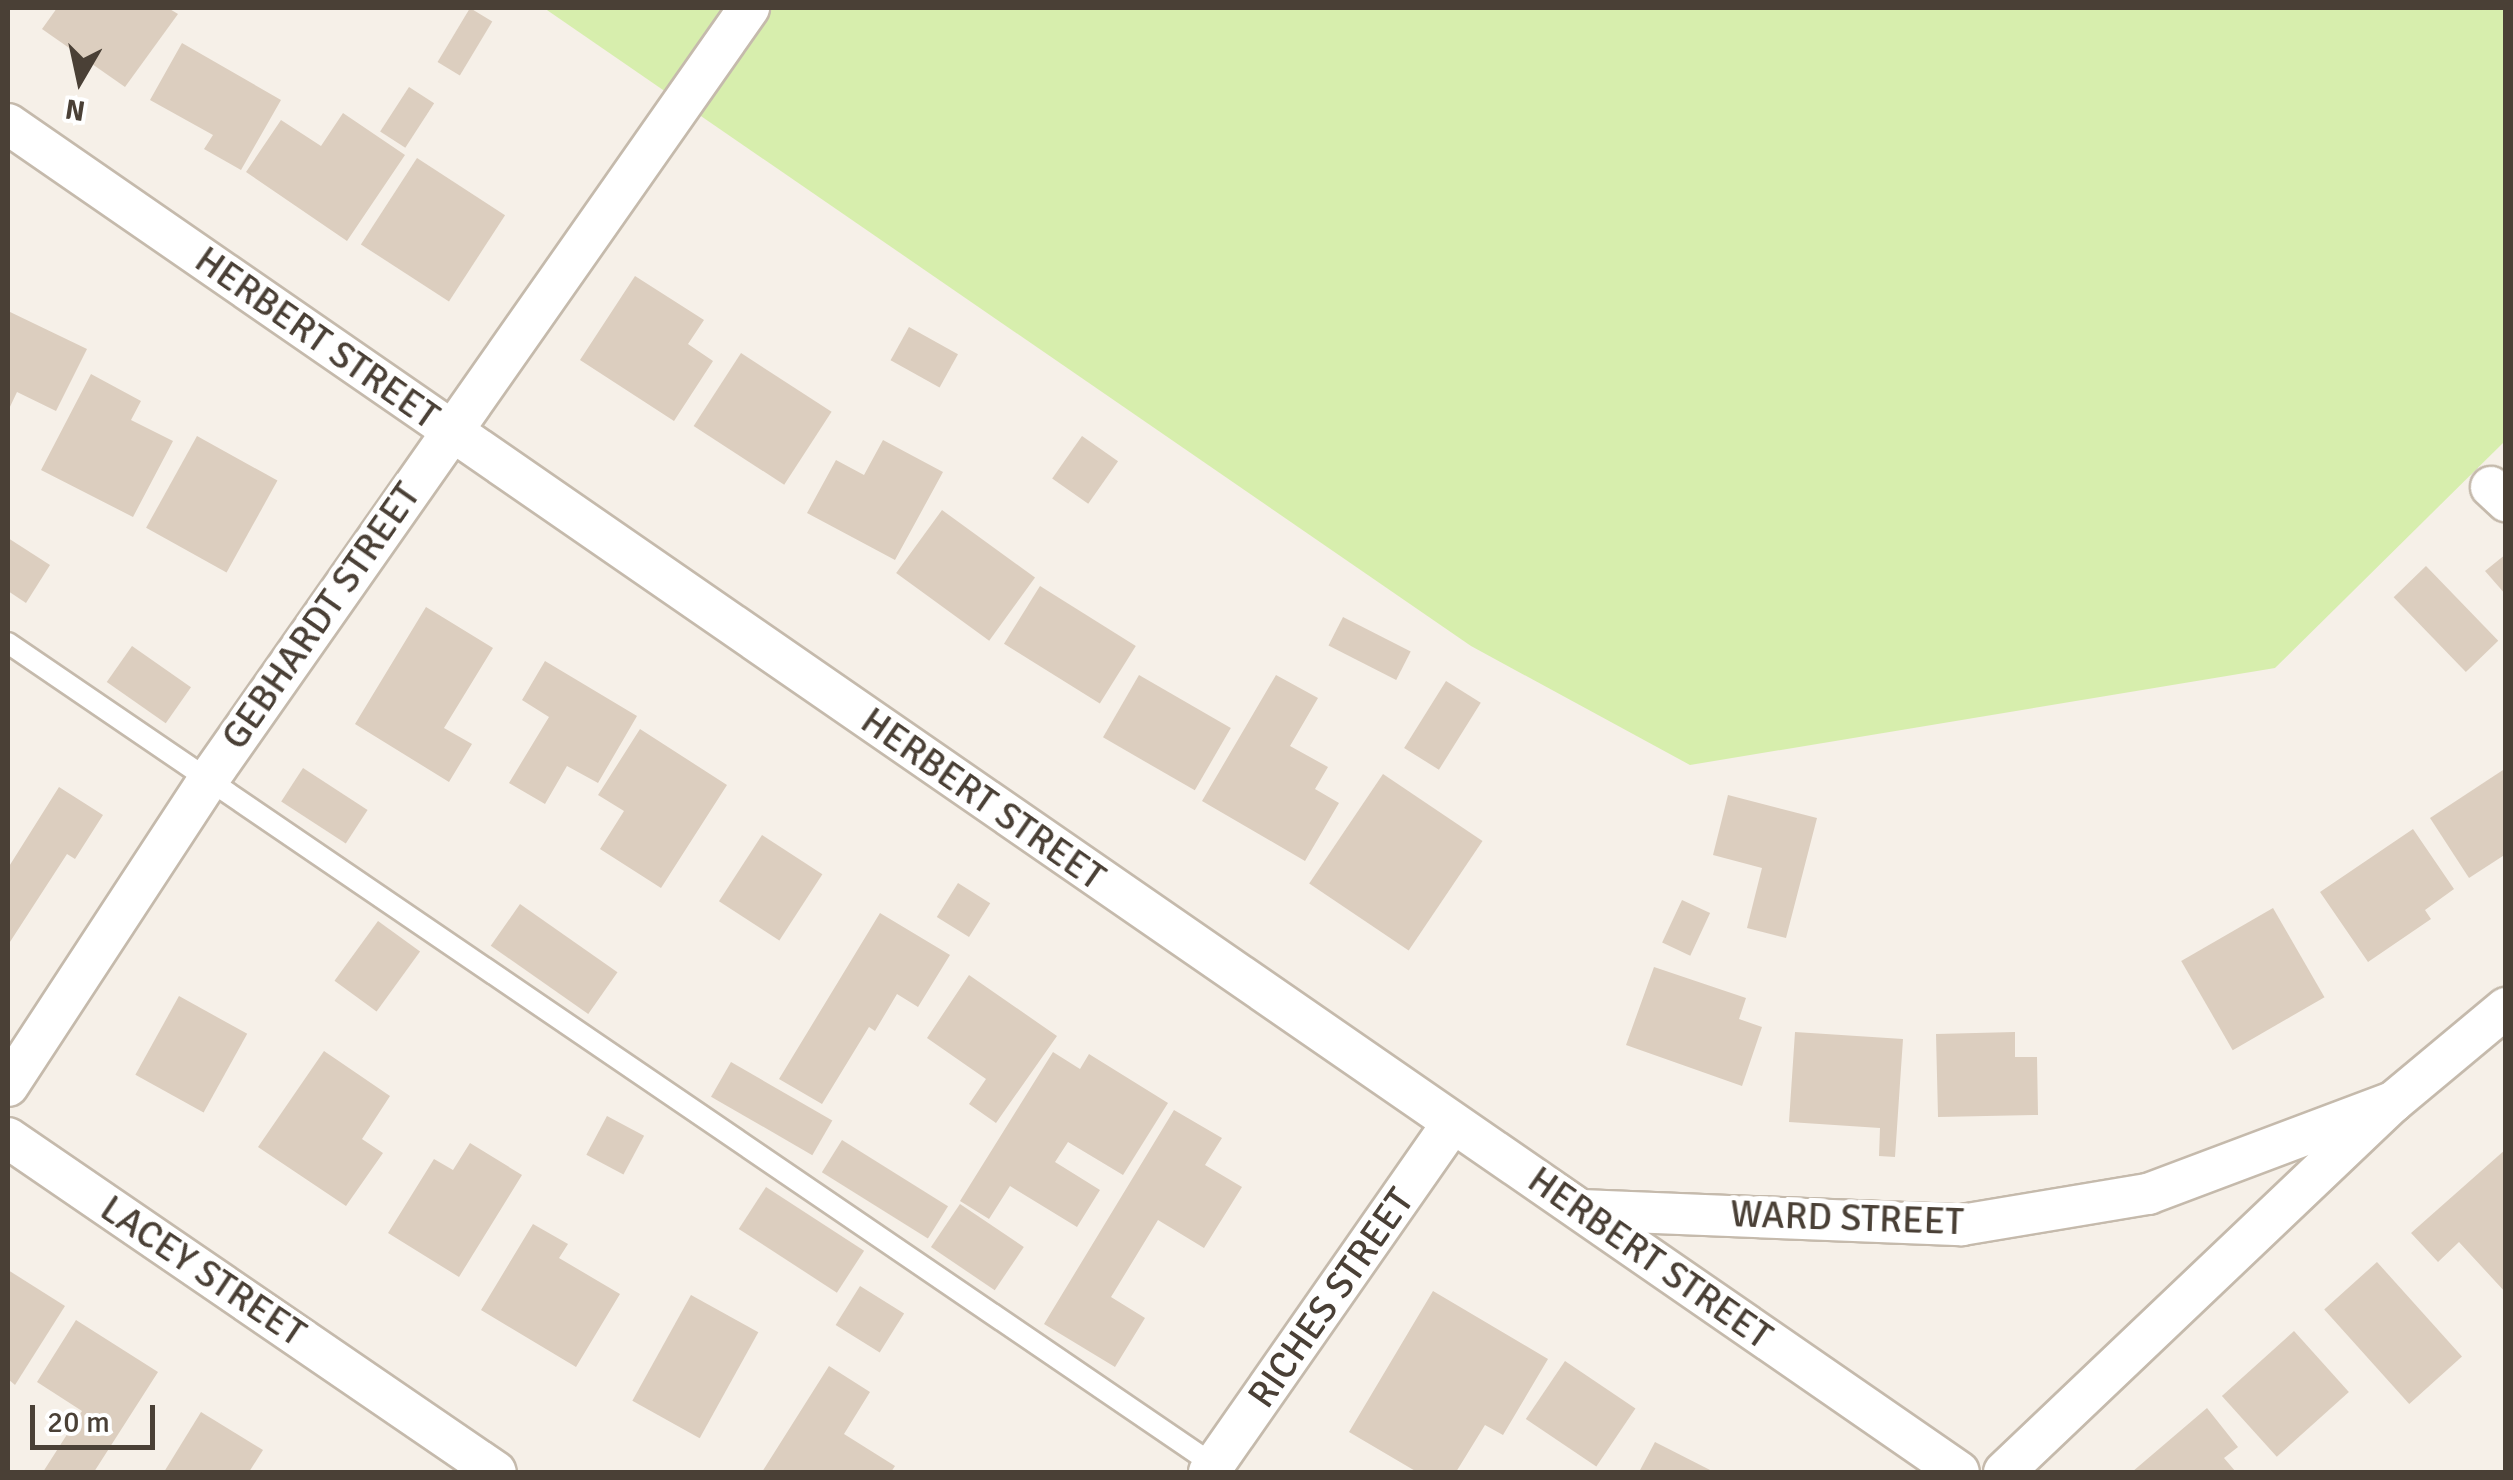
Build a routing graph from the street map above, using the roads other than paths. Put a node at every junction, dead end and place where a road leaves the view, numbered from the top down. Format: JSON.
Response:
{"nodes":[{"id":1,"x":750,"y":8,"type":"edge"},
{"id":2,"x":8,"y":124,"type":"edge"},
{"id":3,"x":450,"y":429,"type":"junction"},
{"id":4,"x":8,"y":643,"type":"edge"},
{"id":5,"x":208,"y":780,"type":"junction"},
{"id":6,"x":2506,"y":1008,"type":"edge"},
{"id":7,"x":8,"y":1086,"type":"edge"},
{"id":8,"x":2394,"y":1102,"type":"junction"},
{"id":9,"x":1452,"y":1124,"type":"junction"},
{"id":10,"x":8,"y":1138,"type":"edge"},
{"id":11,"x":1581,"y":1210,"type":"junction"},
{"id":12,"x":1217,"y":1470,"type":"edge"},
{"id":13,"x":496,"y":1472,"type":"edge"},
{"id":14,"x":1960,"y":1472,"type":"edge"},
{"id":15,"x":2004,"y":1472,"type":"edge"}],
"edges":[{"from":1,"to":3,"type":"street","name":"GEBHARDT STREET"},
{"from":2,"to":3,"type":"street","name":"HERBERT STREET"},
{"from":3,"to":5,"type":"street","name":"GEBHARDT STREET"},
{"from":3,"to":9,"type":"street","name":"HERBERT STREET"},
{"from":4,"to":5,"type":"lane"},
{"from":5,"to":7,"type":"street","name":"GEBHARDT STREET"},
{"from":5,"to":12,"type":"lane"},
{"from":6,"to":8,"type":"street","name":"WARD STREET"},
{"from":8,"to":11,"type":"street","name":"WARD STREET"},
{"from":8,"to":15,"type":"street","name":"WARD STREET"},
{"from":9,"to":11,"type":"street","name":"HERBERT STREET"},
{"from":9,"to":12,"type":"street","name":"RICHES STREET"},
{"from":10,"to":13,"type":"street","name":"LACEY STREET"},
{"from":11,"to":14,"type":"street","name":"HERBERT STREET"}]}
